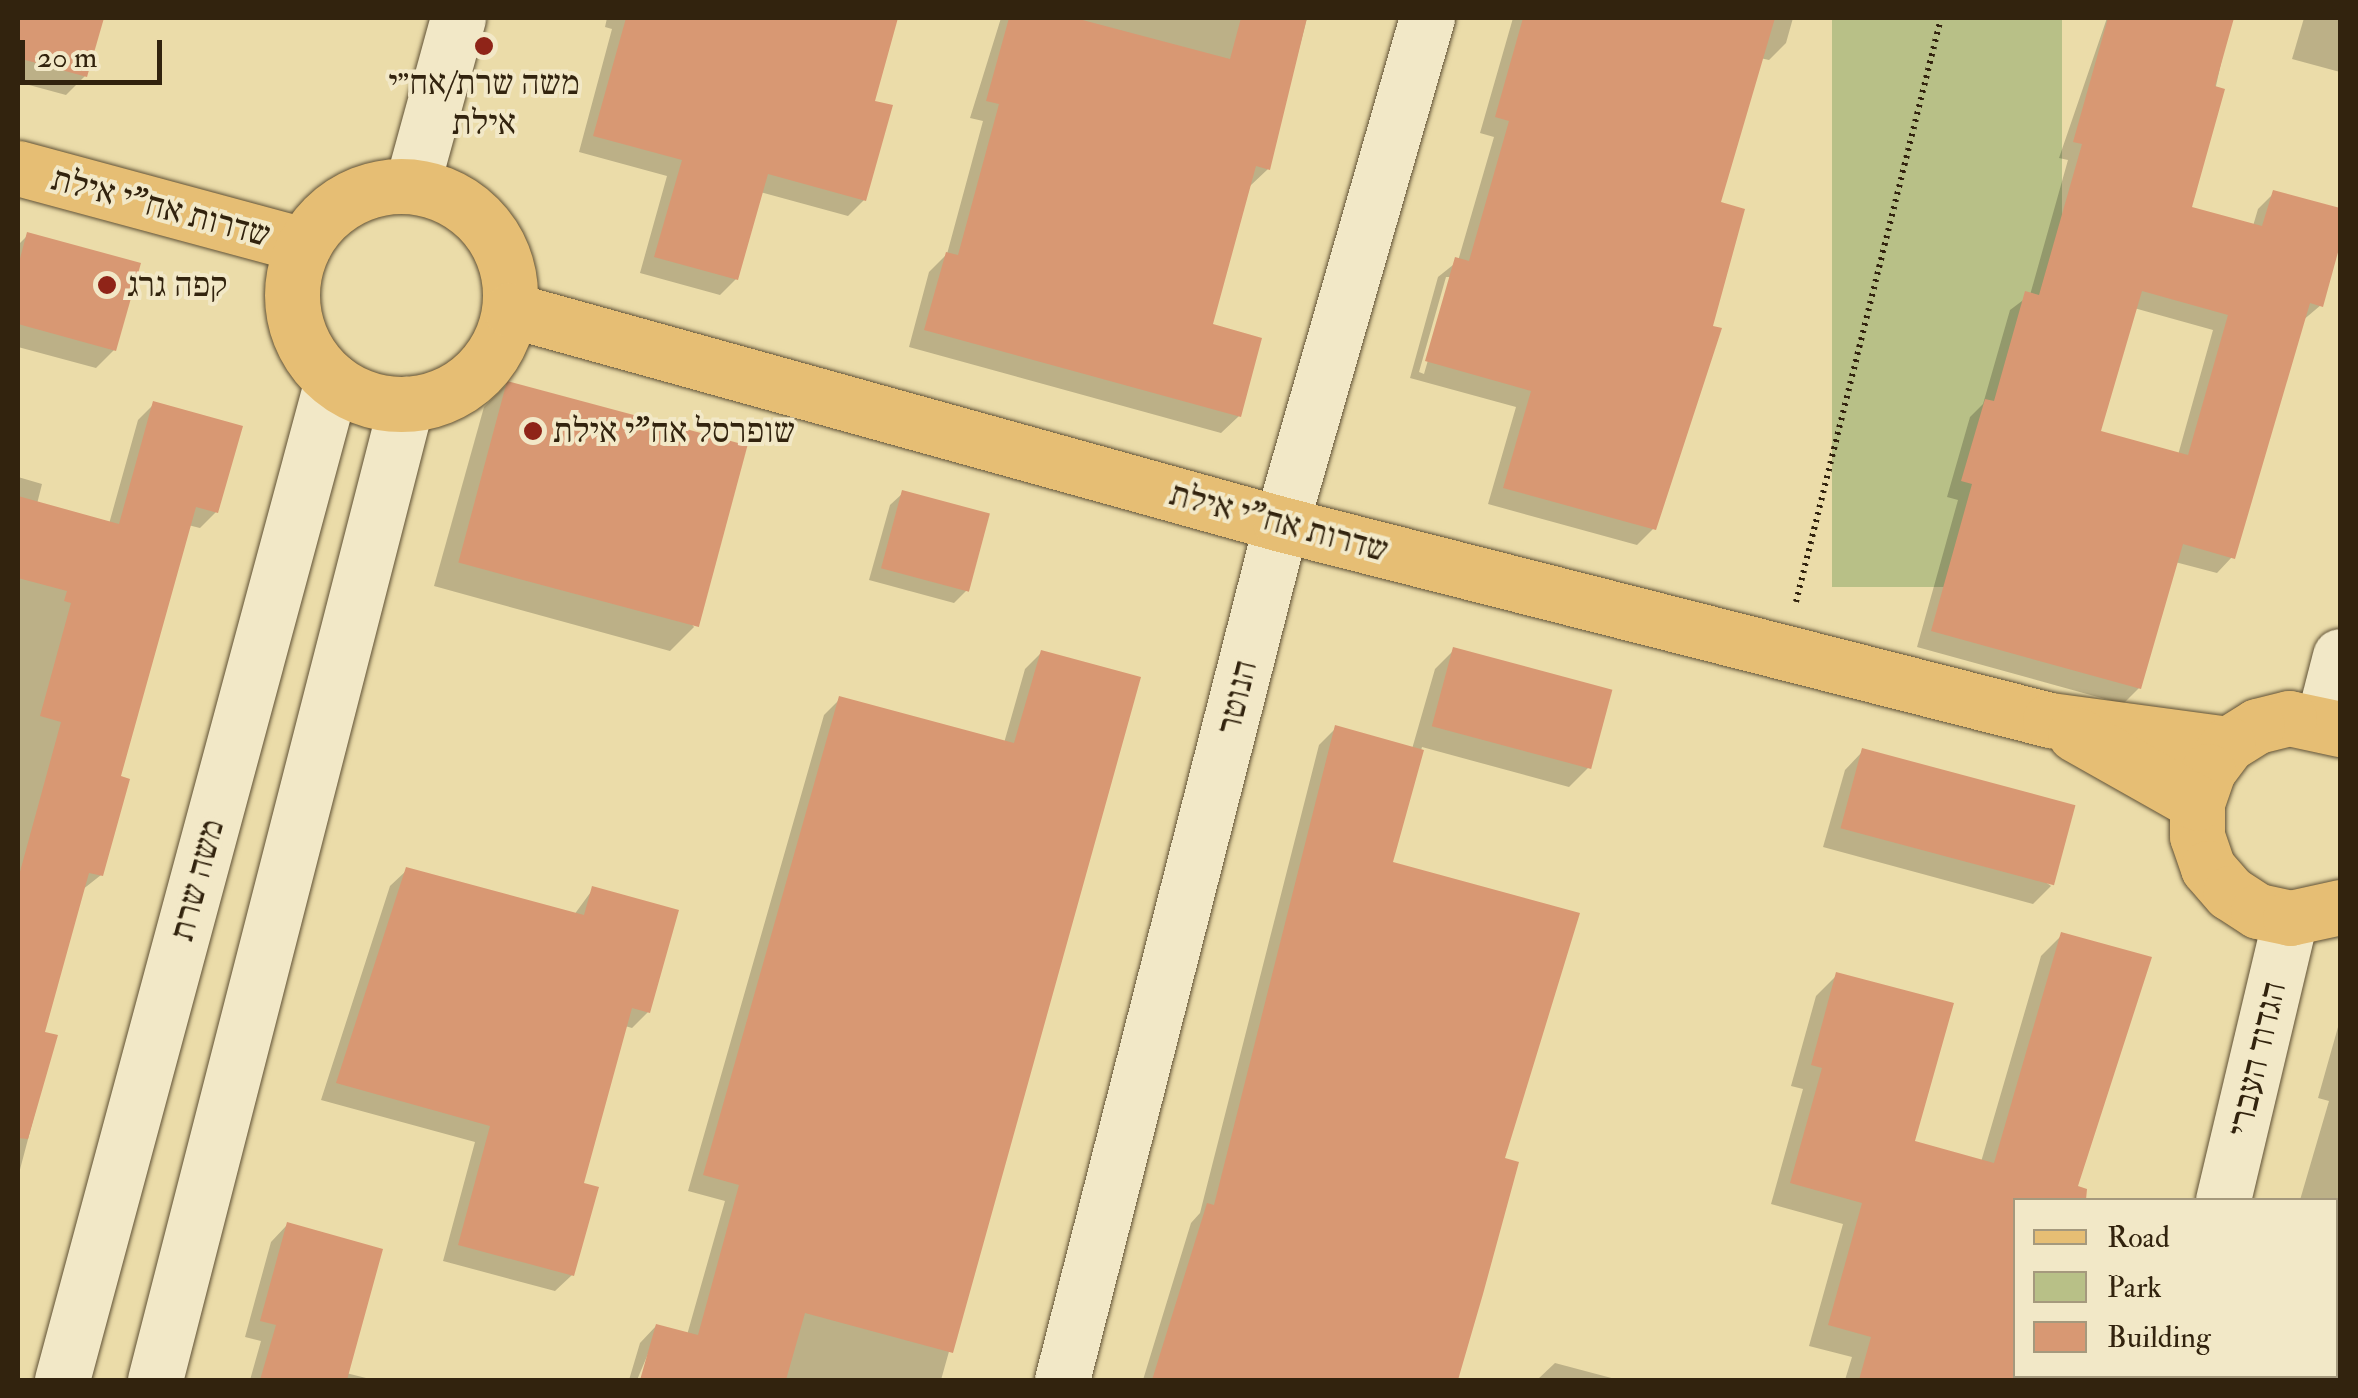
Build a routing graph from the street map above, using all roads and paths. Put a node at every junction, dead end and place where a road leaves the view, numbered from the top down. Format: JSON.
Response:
{"nodes":[{"id":1,"x":458,"y":18,"type":"edge"},
{"id":2,"x":1427,"y":18,"type":"edge"},
{"id":3,"x":1940,"y":18,"type":"edge"},
{"id":4,"x":18,"y":168,"type":"edge"},
{"id":5,"x":412,"y":186,"type":"junction"},
{"id":6,"x":304,"y":245,"type":"junction"},
{"id":7,"x":511,"y":310,"type":"junction"},
{"id":8,"x":332,"y":380,"type":"junction"},
{"id":9,"x":406,"y":404,"type":"junction"},
{"id":10,"x":1281,"y":524,"type":"junction"},
{"id":11,"x":1784,"y":652,"type":"junction"},
{"id":12,"x":2340,"y":656,"type":"edge"},
{"id":13,"x":2050,"y":720,"type":"junction"},
{"id":14,"x":2332,"y":726,"type":"edge"},
{"id":15,"x":2228,"y":744,"type":"junction"},
{"id":16,"x":2197,"y":803,"type":"junction"},
{"id":17,"x":2316,"y":913,"type":"edge"},
{"id":18,"x":2224,"y":1198,"type":"edge"},
{"id":19,"x":62,"y":1380,"type":"edge"},
{"id":20,"x":155,"y":1380,"type":"edge"},
{"id":21,"x":1062,"y":1380,"type":"edge"}],
"edges":[{"from":1,"to":5,"type":"street"},
{"from":2,"to":10,"type":"street","name":"הנוטר"},
{"from":3,"to":11,"type":"path"},
{"from":4,"to":6,"type":"main road","name":"שדרות אח\"י אילת"},
{"from":5,"to":6,"type":"main road"},
{"from":5,"to":7,"type":"main road"},
{"from":6,"to":8,"type":"main road"},
{"from":7,"to":9,"type":"main road"},
{"from":7,"to":10,"type":"main road","name":"שדרות אח\"י אילת"},
{"from":8,"to":9,"type":"main road"},
{"from":8,"to":19,"type":"street","name":"משה שרת"},
{"from":9,"to":20,"type":"street"},
{"from":10,"to":11,"type":"main road","name":"שדרות אח\"י אילת"},
{"from":10,"to":21,"type":"street","name":"הנוטר"},
{"from":11,"to":13,"type":"main road","name":"שדרות אח\"י אילת"},
{"from":12,"to":14,"type":"street"},
{"from":13,"to":15,"type":"main road","name":"שדרות אח\"י אילת"},
{"from":13,"to":16,"type":"main road","name":"שדרות אח\"י אילת"},
{"from":14,"to":15,"type":"main road"},
{"from":15,"to":16,"type":"main road"},
{"from":16,"to":17,"type":"main road"},
{"from":17,"to":18,"type":"street","name":"הגדוד העברי"}]}
